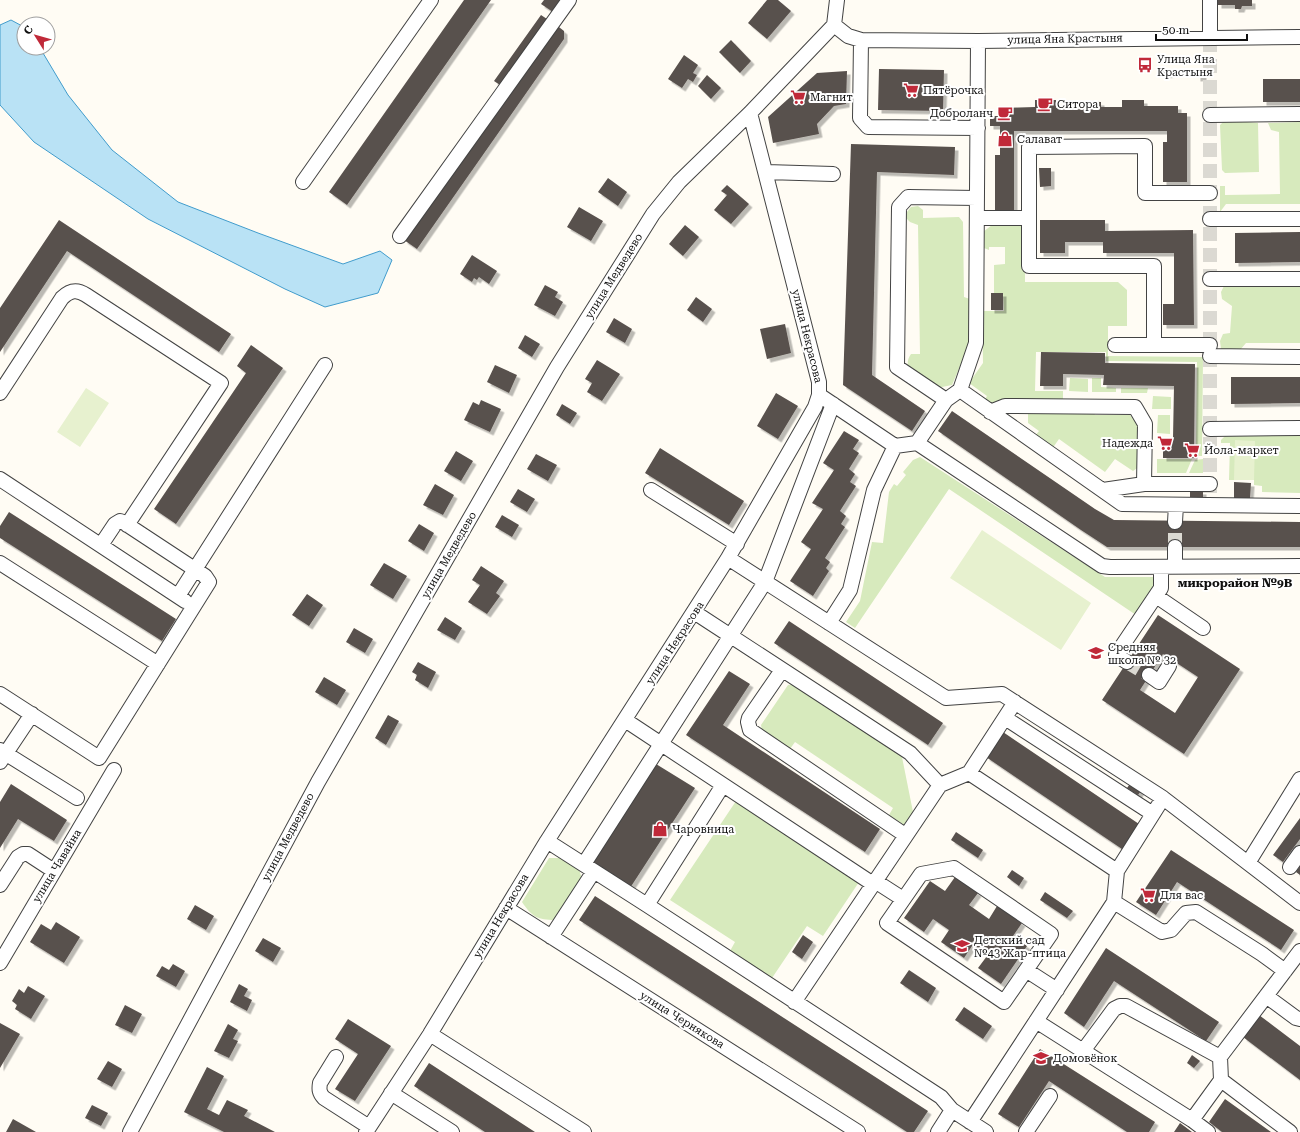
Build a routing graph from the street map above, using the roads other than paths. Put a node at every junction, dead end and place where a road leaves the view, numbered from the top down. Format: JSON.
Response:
{"nodes":[{"id":1,"x":430,"y":0,"type":"edge"},
{"id":2,"x":569,"y":0,"type":"edge"},
{"id":3,"x":836,"y":0,"type":"edge"},
{"id":4,"x":1210,"y":0,"type":"edge"},
{"id":5,"x":834,"y":25,"type":"junction"},
{"id":6,"x":1300,"y":37,"type":"edge"},
{"id":7,"x":1210,"y":38,"type":"junction"},
{"id":8,"x":861,"y":40,"type":"junction"},
{"id":9,"x":978,"y":41,"type":"junction"},
{"id":10,"x":750,"y":113,"type":"junction"},
{"id":11,"x":1300,"y":114,"type":"edge"},
{"id":12,"x":1210,"y":115,"type":"dead end"},
{"id":13,"x":978,"y":128,"type":"junction"},
{"id":14,"x":766,"y":172,"type":"junction"},
{"id":15,"x":833,"y":174,"type":"dead end"},
{"id":16,"x":303,"y":182,"type":"dead end"},
{"id":17,"x":1210,"y":193,"type":"dead end"},
{"id":18,"x":977,"y":198,"type":"junction"},
{"id":19,"x":977,"y":218,"type":"junction"},
{"id":20,"x":1029,"y":218,"type":"junction"},
{"id":21,"x":1210,"y":219,"type":"dead end"},
{"id":22,"x":1300,"y":219,"type":"edge"},
{"id":23,"x":400,"y":236,"type":"dead end"},
{"id":24,"x":1210,"y":279,"type":"dead end"},
{"id":25,"x":1300,"y":279,"type":"edge"},
{"id":26,"x":1115,"y":345,"type":"dead end"},
{"id":27,"x":1154,"y":345,"type":"junction"},
{"id":28,"x":1300,"y":357,"type":"edge"},
{"id":29,"x":325,"y":364,"type":"dead end"},
{"id":30,"x":960,"y":390,"type":"junction"},
{"id":31,"x":0,"y":393,"type":"edge"},
{"id":32,"x":819,"y":395,"type":"junction"},
{"id":33,"x":946,"y":400,"type":"junction"},
{"id":34,"x":833,"y":404,"type":"junction"},
{"id":35,"x":990,"y":412,"type":"junction"},
{"id":36,"x":1300,"y":428,"type":"edge"},
{"id":37,"x":1210,"y":429,"type":"dead end"},
{"id":38,"x":917,"y":443,"type":"junction"},
{"id":39,"x":895,"y":446,"type":"junction"},
{"id":40,"x":1144,"y":484,"type":"junction"},
{"id":41,"x":1210,"y":484,"type":"dead end"},
{"id":42,"x":2,"y":485,"type":"edge"},
{"id":43,"x":651,"y":490,"type":"dead end"},
{"id":44,"x":1102,"y":490,"type":"junction"},
{"id":45,"x":1176,"y":505,"type":"junction"},
{"id":46,"x":1300,"y":506,"type":"edge"},
{"id":47,"x":1175,"y":522,"type":"tunnel mouth"},
{"id":48,"x":127,"y":525,"type":"junction"},
{"id":49,"x":737,"y":544,"type":"junction"},
{"id":50,"x":100,"y":545,"type":"junction"},
{"id":51,"x":1175,"y":547,"type":"tunnel mouth"},
{"id":52,"x":728,"y":558,"type":"junction"},
{"id":53,"x":0,"y":563,"type":"edge"},
{"id":54,"x":1300,"y":566,"type":"edge"},
{"id":55,"x":1168,"y":567,"type":"junction"},
{"id":56,"x":195,"y":569,"type":"junction"},
{"id":57,"x":765,"y":582,"type":"junction"},
{"id":58,"x":178,"y":596,"type":"junction"},
{"id":59,"x":1156,"y":596,"type":"junction"},
{"id":60,"x":193,"y":606,"type":"junction"},
{"id":61,"x":694,"y":612,"type":"junction"},
{"id":62,"x":829,"y":623,"type":"junction"},
{"id":63,"x":1203,"y":628,"type":"dead end"},
{"id":64,"x":730,"y":636,"type":"junction"},
{"id":65,"x":1127,"y":662,"type":"tunnel mouth"},
{"id":66,"x":158,"y":664,"type":"junction"},
{"id":67,"x":1169,"y":666,"type":"dead end"},
{"id":68,"x":782,"y":670,"type":"junction"},
{"id":69,"x":1149,"y":676,"type":"tunnel mouth"},
{"id":70,"x":0,"y":694,"type":"edge"},
{"id":71,"x":1015,"y":702,"type":"junction"},
{"id":72,"x":32,"y":714,"type":"junction"},
{"id":73,"x":1005,"y":718,"type":"junction"},
{"id":74,"x":625,"y":720,"type":"junction"},
{"id":75,"x":661,"y":743,"type":"junction"},
{"id":76,"x":2,"y":755,"type":"edge"},
{"id":77,"x":114,"y":770,"type":"dead end"},
{"id":78,"x":969,"y":773,"type":"junction"},
{"id":79,"x":1300,"y":779,"type":"edge"},
{"id":80,"x":723,"y":785,"type":"junction"},
{"id":81,"x":940,"y":785,"type":"junction"},
{"id":82,"x":77,"y":798,"type":"dead end"},
{"id":83,"x":1163,"y":798,"type":"junction"},
{"id":84,"x":1153,"y":814,"type":"junction"},
{"id":85,"x":905,"y":835,"type":"junction"},
{"id":86,"x":547,"y":841,"type":"junction"},
{"id":87,"x":1300,"y":853,"type":"edge"},
{"id":88,"x":1248,"y":863,"type":"junction"},
{"id":89,"x":589,"y":867,"type":"junction"},
{"id":90,"x":1290,"y":867,"type":"dead end"},
{"id":91,"x":54,"y":871,"type":"junction"},
{"id":92,"x":1117,"y":871,"type":"junction"},
{"id":93,"x":874,"y":882,"type":"junction"},
{"id":94,"x":0,"y":885,"type":"edge"},
{"id":95,"x":904,"y":899,"type":"junction"},
{"id":96,"x":1114,"y":902,"type":"junction"},
{"id":97,"x":1300,"y":903,"type":"edge"},
{"id":98,"x":647,"y":905,"type":"junction"},
{"id":99,"x":506,"y":908,"type":"junction"},
{"id":100,"x":551,"y":937,"type":"junction"},
{"id":101,"x":1300,"y":951,"type":"edge"},
{"id":102,"x":0,"y":962,"type":"edge"},
{"id":103,"x":1026,"y":970,"type":"junction"},
{"id":104,"x":1285,"y":971,"type":"junction"},
{"id":105,"x":1057,"y":990,"type":"junction"},
{"id":106,"x":1266,"y":996,"type":"junction"},
{"id":107,"x":794,"y":1002,"type":"junction"},
{"id":108,"x":1300,"y":1019,"type":"edge"},
{"id":109,"x":1036,"y":1021,"type":"junction"},
{"id":110,"x":430,"y":1034,"type":"junction"},
{"id":111,"x":1083,"y":1051,"type":"junction"},
{"id":112,"x":336,"y":1057,"type":"dead end"},
{"id":113,"x":1220,"y":1057,"type":"junction"},
{"id":114,"x":1221,"y":1080,"type":"junction"},
{"id":115,"x":391,"y":1093,"type":"junction"},
{"id":116,"x":1050,"y":1096,"type":"dead end"},
{"id":117,"x":952,"y":1110,"type":"junction"},
{"id":118,"x":1192,"y":1120,"type":"junction"},
{"id":119,"x":970,"y":1122,"type":"junction"},
{"id":120,"x":368,"y":1130,"type":"edge"},
{"id":121,"x":130,"y":1132,"type":"edge"},
{"id":122,"x":452,"y":1132,"type":"edge"},
{"id":123,"x":584,"y":1132,"type":"edge"},
{"id":124,"x":858,"y":1132,"type":"edge"},
{"id":125,"x":938,"y":1132,"type":"edge"},
{"id":126,"x":986,"y":1132,"type":"edge"},
{"id":127,"x":1026,"y":1132,"type":"edge"},
{"id":128,"x":1208,"y":1132,"type":"edge"},
{"id":129,"x":1290,"y":1132,"type":"edge"}],
"edges":[{"from":1,"to":16,"type":"street"},
{"from":2,"to":23,"type":"street"},
{"from":3,"to":5,"type":"street"},
{"from":4,"to":7,"type":"street"},
{"from":5,"to":8,"type":"street","name":"улица Яна Крастыня"},
{"from":5,"to":10,"type":"street","name":"улица Медведево"},
{"from":6,"to":7,"type":"street","name":"улица Яна Крастыня"},
{"from":7,"to":9,"type":"street","name":"улица Яна Крастыня"},
{"from":8,"to":9,"type":"street","name":"улица Яна Крастыня"},
{"from":8,"to":13,"type":"street"},
{"from":9,"to":13,"type":"street"},
{"from":10,"to":14,"type":"street","name":"улица Некрасова"},
{"from":10,"to":121,"type":"street","name":"улица Медведево"},
{"from":11,"to":12,"type":"street"},
{"from":13,"to":18,"type":"street"},
{"from":14,"to":15,"type":"street"},
{"from":14,"to":32,"type":"street","name":"улица Некрасова"},
{"from":17,"to":20,"type":"street"},
{"from":18,"to":19,"type":"street"},
{"from":18,"to":33,"type":"street"},
{"from":19,"to":20,"type":"street"},
{"from":19,"to":30,"type":"street"},
{"from":20,"to":27,"type":"street"},
{"from":21,"to":22,"type":"street"},
{"from":24,"to":25,"type":"street"},
{"from":26,"to":27,"type":"street"},
{"from":27,"to":28,"type":"street"},
{"from":29,"to":56,"type":"street"},
{"from":30,"to":33,"type":"street"},
{"from":30,"to":35,"type":"street"},
{"from":31,"to":48,"type":"street"},
{"from":32,"to":34,"type":"street"},
{"from":32,"to":49,"type":"street","name":"улица Некрасова"},
{"from":33,"to":38,"type":"street"},
{"from":34,"to":39,"type":"street"},
{"from":34,"to":57,"type":"street"},
{"from":35,"to":40,"type":"street"},
{"from":35,"to":44,"type":"street"},
{"from":36,"to":37,"type":"street"},
{"from":38,"to":39,"type":"street"},
{"from":38,"to":55,"type":"street"},
{"from":39,"to":62,"type":"street"},
{"from":40,"to":41,"type":"street"},
{"from":40,"to":44,"type":"street"},
{"from":42,"to":50,"type":"street"},
{"from":43,"to":49,"type":"street"},
{"from":44,"to":45,"type":"street"},
{"from":45,"to":46,"type":"street"},
{"from":45,"to":47,"type":"street"},
{"from":48,"to":50,"type":"street"},
{"from":48,"to":56,"type":"street"},
{"from":49,"to":52,"type":"street","name":"улица Некрасова"},
{"from":50,"to":58,"type":"street"},
{"from":51,"to":55,"type":"street"},
{"from":52,"to":57,"type":"street"},
{"from":52,"to":61,"type":"street","name":"улица Некрасова"},
{"from":53,"to":66,"type":"street"},
{"from":54,"to":55,"type":"street"},
{"from":55,"to":59,"type":"street"},
{"from":56,"to":58,"type":"street"},
{"from":56,"to":60,"type":"street"},
{"from":57,"to":62,"type":"street"},
{"from":57,"to":64,"type":"street"},
{"from":58,"to":60,"type":"street"},
{"from":59,"to":63,"type":"street"},
{"from":59,"to":65,"type":"street"},
{"from":60,"to":66,"type":"street"},
{"from":61,"to":64,"type":"street"},
{"from":61,"to":74,"type":"street","name":"улица Некрасова"},
{"from":62,"to":71,"type":"street"},
{"from":64,"to":68,"type":"street"},
{"from":64,"to":75,"type":"street"},
{"from":66,"to":72,"type":"street"},
{"from":67,"to":69,"type":"street"},
{"from":68,"to":81,"type":"street"},
{"from":68,"to":85,"type":"street"},
{"from":70,"to":72,"type":"street"},
{"from":71,"to":73,"type":"street"},
{"from":71,"to":83,"type":"street"},
{"from":72,"to":76,"type":"street"},
{"from":73,"to":78,"type":"street"},
{"from":73,"to":84,"type":"street"},
{"from":74,"to":75,"type":"street"},
{"from":74,"to":86,"type":"street","name":"улица Некрасова"},
{"from":75,"to":80,"type":"street"},
{"from":75,"to":89,"type":"street"},
{"from":76,"to":82,"type":"street"},
{"from":77,"to":91,"type":"street","name":"улица Чавайна"},
{"from":78,"to":81,"type":"street"},
{"from":78,"to":92,"type":"street"},
{"from":79,"to":88,"type":"street"},
{"from":80,"to":93,"type":"street"},
{"from":80,"to":98,"type":"street"},
{"from":81,"to":85,"type":"street"},
{"from":83,"to":84,"type":"street"},
{"from":83,"to":88,"type":"street"},
{"from":84,"to":92,"type":"street"},
{"from":85,"to":93,"type":"street"},
{"from":86,"to":89,"type":"street"},
{"from":86,"to":99,"type":"street","name":"улица Некрасова"},
{"from":87,"to":90,"type":"street"},
{"from":88,"to":97,"type":"street"},
{"from":89,"to":98,"type":"street"},
{"from":89,"to":100,"type":"street"},
{"from":91,"to":94,"type":"street"},
{"from":91,"to":102,"type":"street","name":"улица Чавайна"},
{"from":92,"to":96,"type":"street"},
{"from":93,"to":95,"type":"street"},
{"from":93,"to":107,"type":"street"},
{"from":95,"to":103,"type":"street"},
{"from":95,"to":103,"type":"street"},
{"from":96,"to":104,"type":"street"},
{"from":96,"to":105,"type":"street"},
{"from":98,"to":107,"type":"street"},
{"from":99,"to":100,"type":"street","name":"улица Чернякова"},
{"from":99,"to":110,"type":"street","name":"улица Некрасова"},
{"from":100,"to":124,"type":"street","name":"улица Чернякова"},
{"from":101,"to":104,"type":"street"},
{"from":103,"to":105,"type":"street"},
{"from":104,"to":106,"type":"street"},
{"from":105,"to":109,"type":"street"},
{"from":106,"to":108,"type":"street"},
{"from":106,"to":113,"type":"street"},
{"from":107,"to":117,"type":"street"},
{"from":109,"to":111,"type":"street"},
{"from":109,"to":119,"type":"street"},
{"from":110,"to":115,"type":"street","name":"улица Некрасова"},
{"from":110,"to":123,"type":"street"},
{"from":111,"to":113,"type":"street"},
{"from":111,"to":118,"type":"street"},
{"from":112,"to":120,"type":"street"},
{"from":113,"to":114,"type":"street"},
{"from":114,"to":118,"type":"street"},
{"from":114,"to":129,"type":"street"},
{"from":115,"to":120,"type":"street","name":"улица Некрасова"},
{"from":115,"to":122,"type":"street"},
{"from":116,"to":127,"type":"street"},
{"from":117,"to":119,"type":"street"},
{"from":117,"to":125,"type":"street"},
{"from":118,"to":128,"type":"street"},
{"from":119,"to":126,"type":"street"}]}
